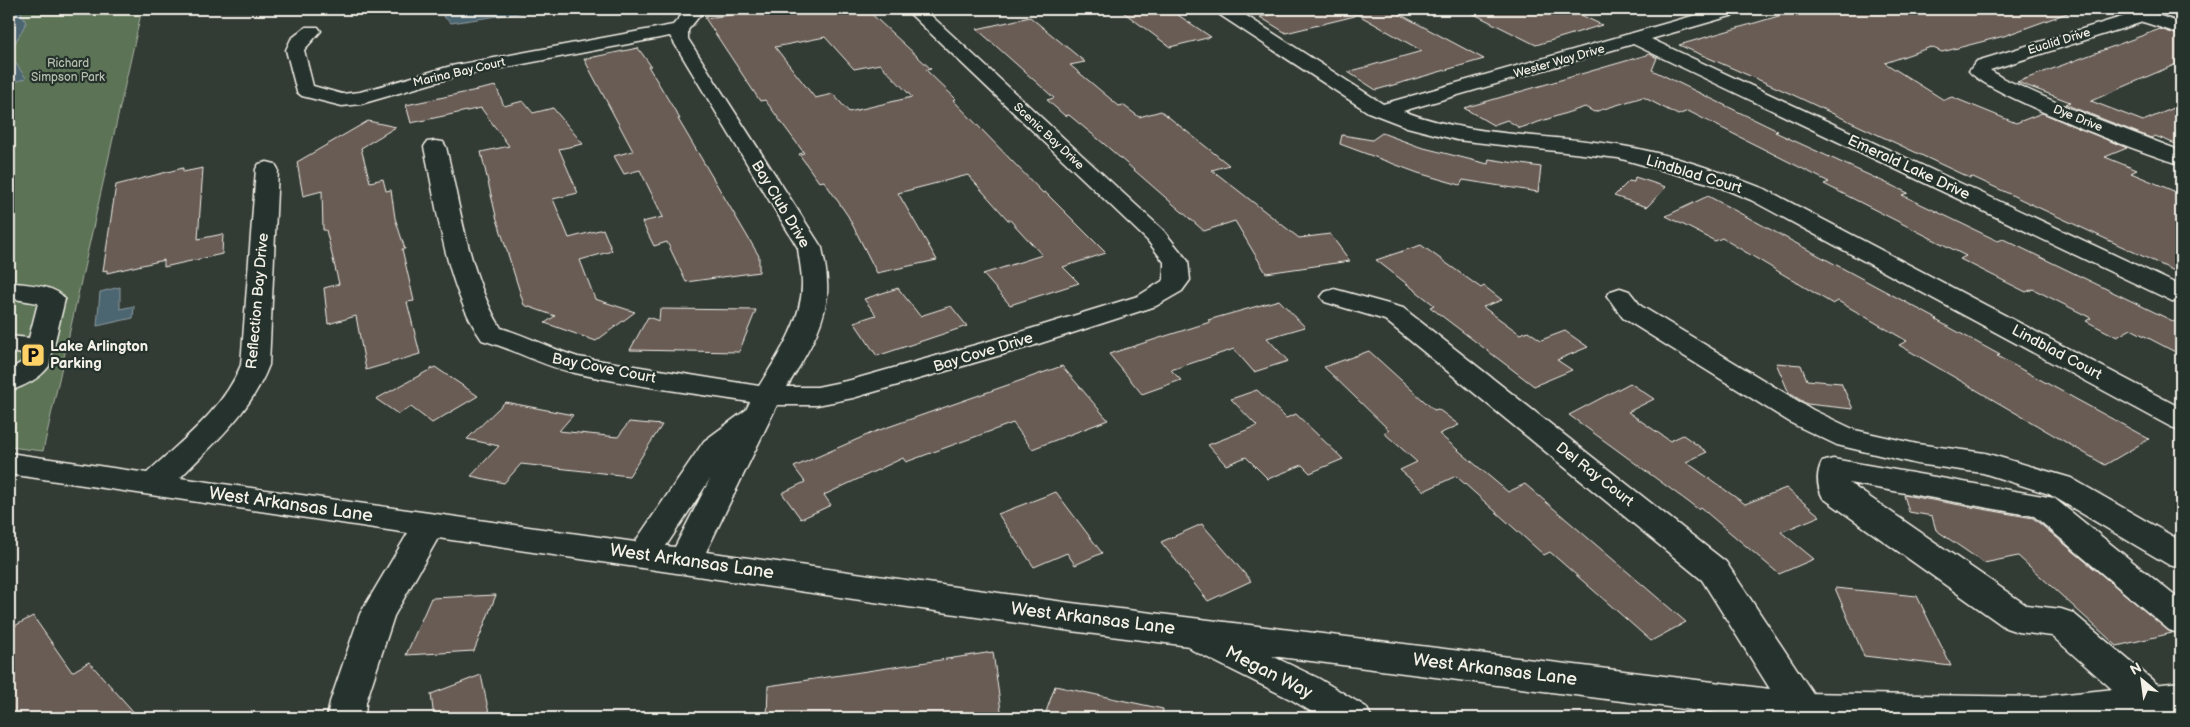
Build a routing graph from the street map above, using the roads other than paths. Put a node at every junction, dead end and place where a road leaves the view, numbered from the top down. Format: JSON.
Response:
{"nodes":[{"id":1,"x":696,"y":9,"type":"edge"},
{"id":2,"x":914,"y":9,"type":"edge"},
{"id":3,"x":1238,"y":9,"type":"edge"},
{"id":4,"x":1735,"y":9,"type":"edge"},
{"id":5,"x":2122,"y":9,"type":"edge"},
{"id":6,"x":2143,"y":16,"type":"junction"},
{"id":7,"x":679,"y":29,"type":"junction"},
{"id":8,"x":2181,"y":29,"type":"edge"},
{"id":9,"x":312,"y":31,"type":"dead end"},
{"id":10,"x":1636,"y":39,"type":"junction"},
{"id":11,"x":1979,"y":71,"type":"joint"},
{"id":12,"x":1382,"y":111,"type":"junction"},
{"id":13,"x":434,"y":147,"type":"dead end"},
{"id":14,"x":2181,"y":158,"type":"edge"},
{"id":15,"x":267,"y":169,"type":"dead end"},
{"id":16,"x":1177,"y":268,"type":"joint"},
{"id":17,"x":9,"y":290,"type":"edge"},
{"id":18,"x":1620,"y":296,"type":"dead end"},
{"id":19,"x":2181,"y":296,"type":"edge"},
{"id":20,"x":1334,"y":297,"type":"dead end"},
{"id":21,"x":9,"y":344,"type":"edge"},
{"id":22,"x":40,"y":347,"type":"junction"},
{"id":23,"x":9,"y":382,"type":"edge"},
{"id":24,"x":763,"y":404,"type":"junction"},
{"id":25,"x":2181,"y":420,"type":"edge"},
{"id":26,"x":9,"y":464,"type":"edge"},
{"id":27,"x":154,"y":485,"type":"junction"},
{"id":28,"x":430,"y":524,"type":"junction"},
{"id":29,"x":644,"y":554,"type":"junction"},
{"id":30,"x":2181,"y":556,"type":"edge"},
{"id":31,"x":685,"y":560,"type":"junction"},
{"id":32,"x":2181,"y":620,"type":"edge"},
{"id":33,"x":1182,"y":629,"type":"junction"},
{"id":34,"x":2166,"y":700,"type":"edge"},
{"id":35,"x":1803,"y":709,"type":"junction"},
{"id":36,"x":2005,"y":715,"type":"edge"},
{"id":37,"x":346,"y":718,"type":"edge"},
{"id":38,"x":1353,"y":718,"type":"edge"},
{"id":39,"x":1760,"y":718,"type":"edge"}],
"edges":[{"from":1,"to":7,"type":"street"},
{"from":2,"to":16,"type":"street","name":"Scenic Bay Drive"},
{"from":3,"to":12,"type":"street","name":"Lindblad Court"},
{"from":4,"to":10,"type":"street","name":"Wester Way Drive"},
{"from":5,"to":6,"type":"street"},
{"from":6,"to":8,"type":"street"},
{"from":6,"to":11,"type":"street","name":"Euclid Drive"},
{"from":7,"to":9,"type":"street","name":"Marina Bay Court"},
{"from":7,"to":24,"type":"street","name":"Bay Club Drive"},
{"from":10,"to":12,"type":"street","name":"Wester Way Drive"},
{"from":10,"to":19,"type":"street","name":"Emerald Lake Drive"},
{"from":11,"to":14,"type":"street","name":"Dye Drive"},
{"from":12,"to":25,"type":"street","name":"Lindblad Court"},
{"from":13,"to":24,"type":"street","name":"Bay Cove Court"},
{"from":15,"to":27,"type":"street","name":"Reflection Bay Drive"},
{"from":16,"to":24,"type":"street","name":"Bay Cove Drive"},
{"from":17,"to":22,"type":"street"},
{"from":18,"to":30,"type":"street"},
{"from":20,"to":35,"type":"street","name":"Del Ray Court"},
{"from":21,"to":22,"type":"street"},
{"from":22,"to":23,"type":"street"},
{"from":24,"to":29,"type":"street","name":"Bay Club Drive"},
{"from":24,"to":31,"type":"street","name":"Bay Club Drive"},
{"from":26,"to":27,"type":"street","name":"West Arkansas Lane"},
{"from":27,"to":28,"type":"street","name":"West Arkansas Lane"},
{"from":28,"to":29,"type":"street","name":"West Arkansas Lane"},
{"from":28,"to":37,"type":"street"},
{"from":29,"to":31,"type":"street","name":"West Arkansas Lane"},
{"from":31,"to":33,"type":"street","name":"West Arkansas Lane"},
{"from":32,"to":34,"type":"street"},
{"from":33,"to":35,"type":"street","name":"West Arkansas Lane"},
{"from":33,"to":38,"type":"street","name":"Megan Way"},
{"from":34,"to":36,"type":"street","name":"West Arkansas Lane"},
{"from":35,"to":36,"type":"street","name":"West Arkansas Lane"},
{"from":35,"to":39,"type":"street"}]}
